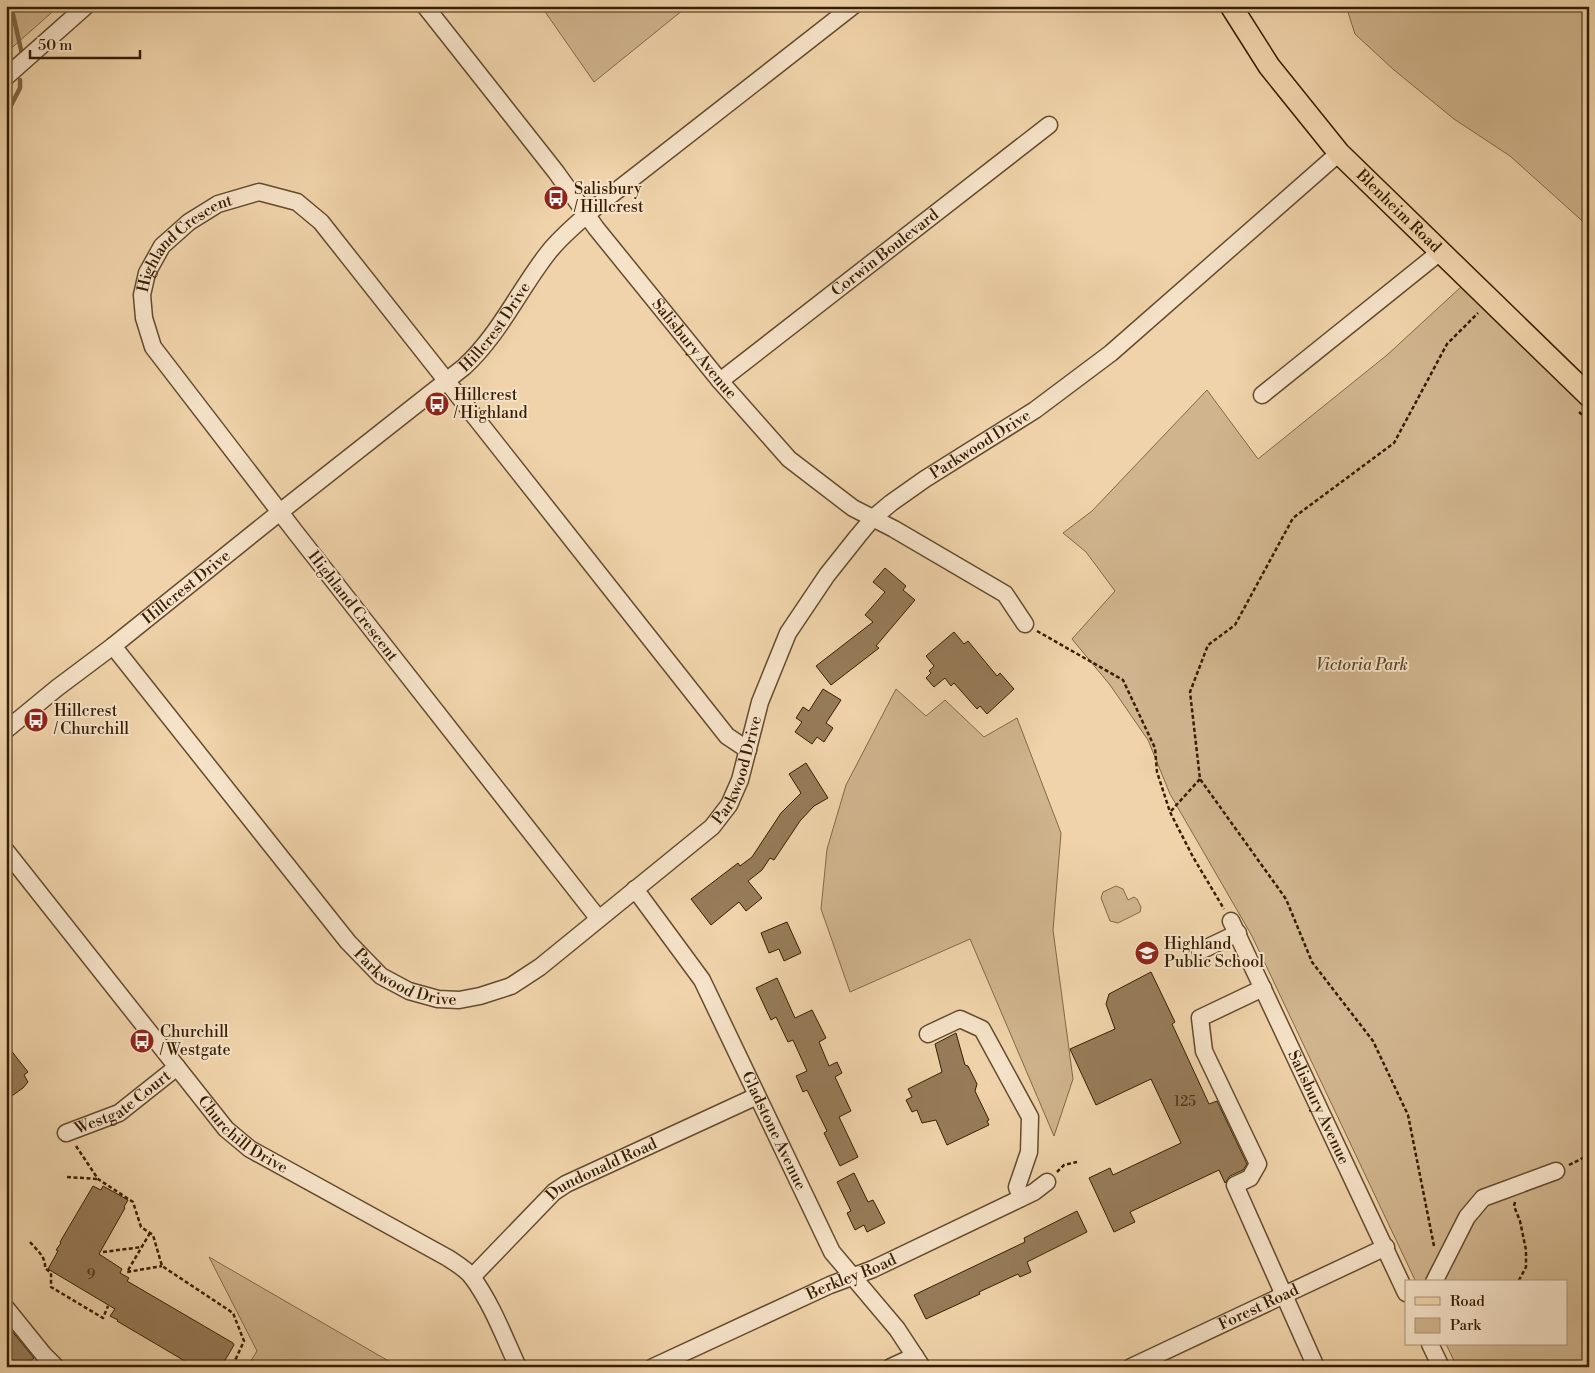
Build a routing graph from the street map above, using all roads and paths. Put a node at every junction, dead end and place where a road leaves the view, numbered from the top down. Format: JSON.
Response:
{"nodes":[{"id":1,"x":86,"y":6,"type":"edge"},
{"id":2,"x":425,"y":6,"type":"edge"},
{"id":3,"x":853,"y":6,"type":"edge"},
{"id":4,"x":1231,"y":6,"type":"edge"},
{"id":5,"x":6,"y":77,"type":"edge"},
{"id":6,"x":1049,"y":125,"type":"dead end"},
{"id":7,"x":1339,"y":153,"type":"junction"},
{"id":8,"x":587,"y":215,"type":"junction"},
{"id":9,"x":1440,"y":252,"type":"junction"},
{"id":10,"x":1479,"y":312,"type":"dead end"},
{"id":11,"x":447,"y":381,"type":"junction"},
{"id":12,"x":720,"y":381,"type":"junction"},
{"id":13,"x":1262,"y":396,"type":"dead end"},
{"id":14,"x":1589,"y":396,"type":"edge"},
{"id":15,"x":280,"y":512,"type":"junction"},
{"id":16,"x":874,"y":518,"type":"junction"},
{"id":17,"x":1025,"y":624,"type":"joint"},
{"id":18,"x":113,"y":646,"type":"junction"},
{"id":19,"x":6,"y":730,"type":"edge"},
{"id":20,"x":748,"y":750,"type":"junction"},
{"id":21,"x":1200,"y":779,"type":"junction"},
{"id":22,"x":1170,"y":812,"type":"junction"},
{"id":23,"x":6,"y":850,"type":"edge"},
{"id":24,"x":635,"y":889,"type":"junction"},
{"id":25,"x":598,"y":918,"type":"junction"},
{"id":26,"x":1234,"y":927,"type":"junction"},
{"id":27,"x":1200,"y":951,"type":"dead end"},
{"id":28,"x":1263,"y":988,"type":"junction"},
{"id":29,"x":928,"y":1034,"type":"dead end"},
{"id":30,"x":177,"y":1067,"type":"junction"},
{"id":31,"x":757,"y":1096,"type":"junction"},
{"id":32,"x":66,"y":1133,"type":"joint"},
{"id":33,"x":1589,"y":1155,"type":"edge"},
{"id":34,"x":1077,"y":1162,"type":"dead end"},
{"id":35,"x":1556,"y":1171,"type":"joint"},
{"id":36,"x":67,"y":1176,"type":"dead end"},
{"id":37,"x":98,"y":1180,"type":"junction"},
{"id":38,"x":1047,"y":1182,"type":"joint"},
{"id":39,"x":1520,"y":1184,"type":"junction"},
{"id":40,"x":1021,"y":1198,"type":"junction"},
{"id":41,"x":150,"y":1233,"type":"junction"},
{"id":42,"x":30,"y":1242,"type":"dead end"},
{"id":43,"x":142,"y":1247,"type":"junction"},
{"id":44,"x":1386,"y":1247,"type":"junction"},
{"id":45,"x":103,"y":1252,"type":"dead end"},
{"id":46,"x":162,"y":1266,"type":"junction"},
{"id":47,"x":1436,"y":1276,"type":"edge"},
{"id":48,"x":472,"y":1277,"type":"junction"},
{"id":49,"x":852,"y":1277,"type":"junction"},
{"id":50,"x":1519,"y":1280,"type":"edge"},
{"id":51,"x":1405,"y":1291,"type":"edge"},
{"id":52,"x":1283,"y":1295,"type":"junction"},
{"id":53,"x":108,"y":1306,"type":"dead end"},
{"id":54,"x":6,"y":1308,"type":"edge"},
{"id":55,"x":1431,"y":1346,"type":"edge"},
{"id":56,"x":918,"y":1361,"type":"edge"},
{"id":57,"x":56,"y":1367,"type":"edge"},
{"id":58,"x":232,"y":1367,"type":"edge"},
{"id":59,"x":518,"y":1367,"type":"edge"},
{"id":60,"x":653,"y":1367,"type":"edge"},
{"id":61,"x":891,"y":1367,"type":"edge"},
{"id":62,"x":1131,"y":1367,"type":"edge"},
{"id":63,"x":1316,"y":1367,"type":"edge"},
{"id":64,"x":1441,"y":1367,"type":"edge"}],
"edges":[{"from":1,"to":5,"type":"street"},
{"from":2,"to":8,"type":"street","name":"Salisbury Avenue"},
{"from":3,"to":8,"type":"street","name":"Hillcrest Drive"},
{"from":4,"to":7,"type":"main road","name":"Blenheim Road"},
{"from":6,"to":12,"type":"street","name":"Corwin Boulevard"},
{"from":7,"to":9,"type":"main road","name":"Blenheim Road"},
{"from":7,"to":16,"type":"street","name":"Parkwood Drive"},
{"from":8,"to":11,"type":"street","name":"Hillcrest Drive"},
{"from":8,"to":12,"type":"street","name":"Salisbury Avenue"},
{"from":9,"to":13,"type":"street"},
{"from":9,"to":14,"type":"main road","name":"Blenheim Road"},
{"from":10,"to":21,"type":"path"},
{"from":11,"to":15,"type":"street","name":"Hillcrest Drive"},
{"from":11,"to":15,"type":"street","name":"Highland Crescent"},
{"from":11,"to":20,"type":"street","name":"Highland Crescent"},
{"from":12,"to":16,"type":"street","name":"Salisbury Avenue"},
{"from":15,"to":18,"type":"street","name":"Hillcrest Drive"},
{"from":15,"to":25,"type":"street","name":"Highland Crescent"},
{"from":16,"to":17,"type":"street","name":"Salisbury Avenue"},
{"from":16,"to":20,"type":"street","name":"Parkwood Drive"},
{"from":17,"to":22,"type":"path"},
{"from":18,"to":19,"type":"street","name":"Hillcrest Drive"},
{"from":18,"to":25,"type":"street","name":"Parkwood Drive"},
{"from":20,"to":24,"type":"street","name":"Parkwood Drive"},
{"from":21,"to":22,"type":"path"},
{"from":21,"to":47,"type":"path"},
{"from":22,"to":26,"type":"path"},
{"from":23,"to":30,"type":"street","name":"Churchill Drive"},
{"from":24,"to":25,"type":"street","name":"Parkwood Drive"},
{"from":24,"to":31,"type":"street","name":"Gladstone Avenue"},
{"from":26,"to":27,"type":"street"},
{"from":26,"to":28,"type":"street","name":"Salisbury Avenue"},
{"from":28,"to":44,"type":"street","name":"Salisbury Avenue"},
{"from":28,"to":52,"type":"street"},
{"from":29,"to":40,"type":"street"},
{"from":30,"to":32,"type":"street","name":"Westgate Court"},
{"from":30,"to":48,"type":"street","name":"Churchill Drive"},
{"from":31,"to":48,"type":"street","name":"Dundonald Road"},
{"from":31,"to":49,"type":"street","name":"Gladstone Avenue"},
{"from":32,"to":37,"type":"path"},
{"from":33,"to":35,"type":"path"},
{"from":34,"to":38,"type":"path"},
{"from":35,"to":39,"type":"street"},
{"from":36,"to":37,"type":"path"},
{"from":37,"to":41,"type":"path"},
{"from":38,"to":40,"type":"street","name":"Berkley Road"},
{"from":39,"to":47,"type":"street"},
{"from":39,"to":50,"type":"path"},
{"from":40,"to":49,"type":"street","name":"Berkley Road"},
{"from":41,"to":43,"type":"path"},
{"from":41,"to":46,"type":"path"},
{"from":42,"to":53,"type":"path"},
{"from":43,"to":45,"type":"path"},
{"from":43,"to":46,"type":"path"},
{"from":44,"to":51,"type":"street","name":"Salisbury Avenue"},
{"from":44,"to":52,"type":"street","name":"Forest Road"},
{"from":46,"to":58,"type":"path"},
{"from":48,"to":59,"type":"street","name":"Churchill Drive"},
{"from":49,"to":56,"type":"street","name":"Gladstone Avenue"},
{"from":49,"to":60,"type":"street","name":"Berkley Road"},
{"from":52,"to":62,"type":"street","name":"Forest Road"},
{"from":52,"to":63,"type":"street"},
{"from":54,"to":57,"type":"street"},
{"from":55,"to":64,"type":"street"},
{"from":56,"to":61,"type":"street"}]}
